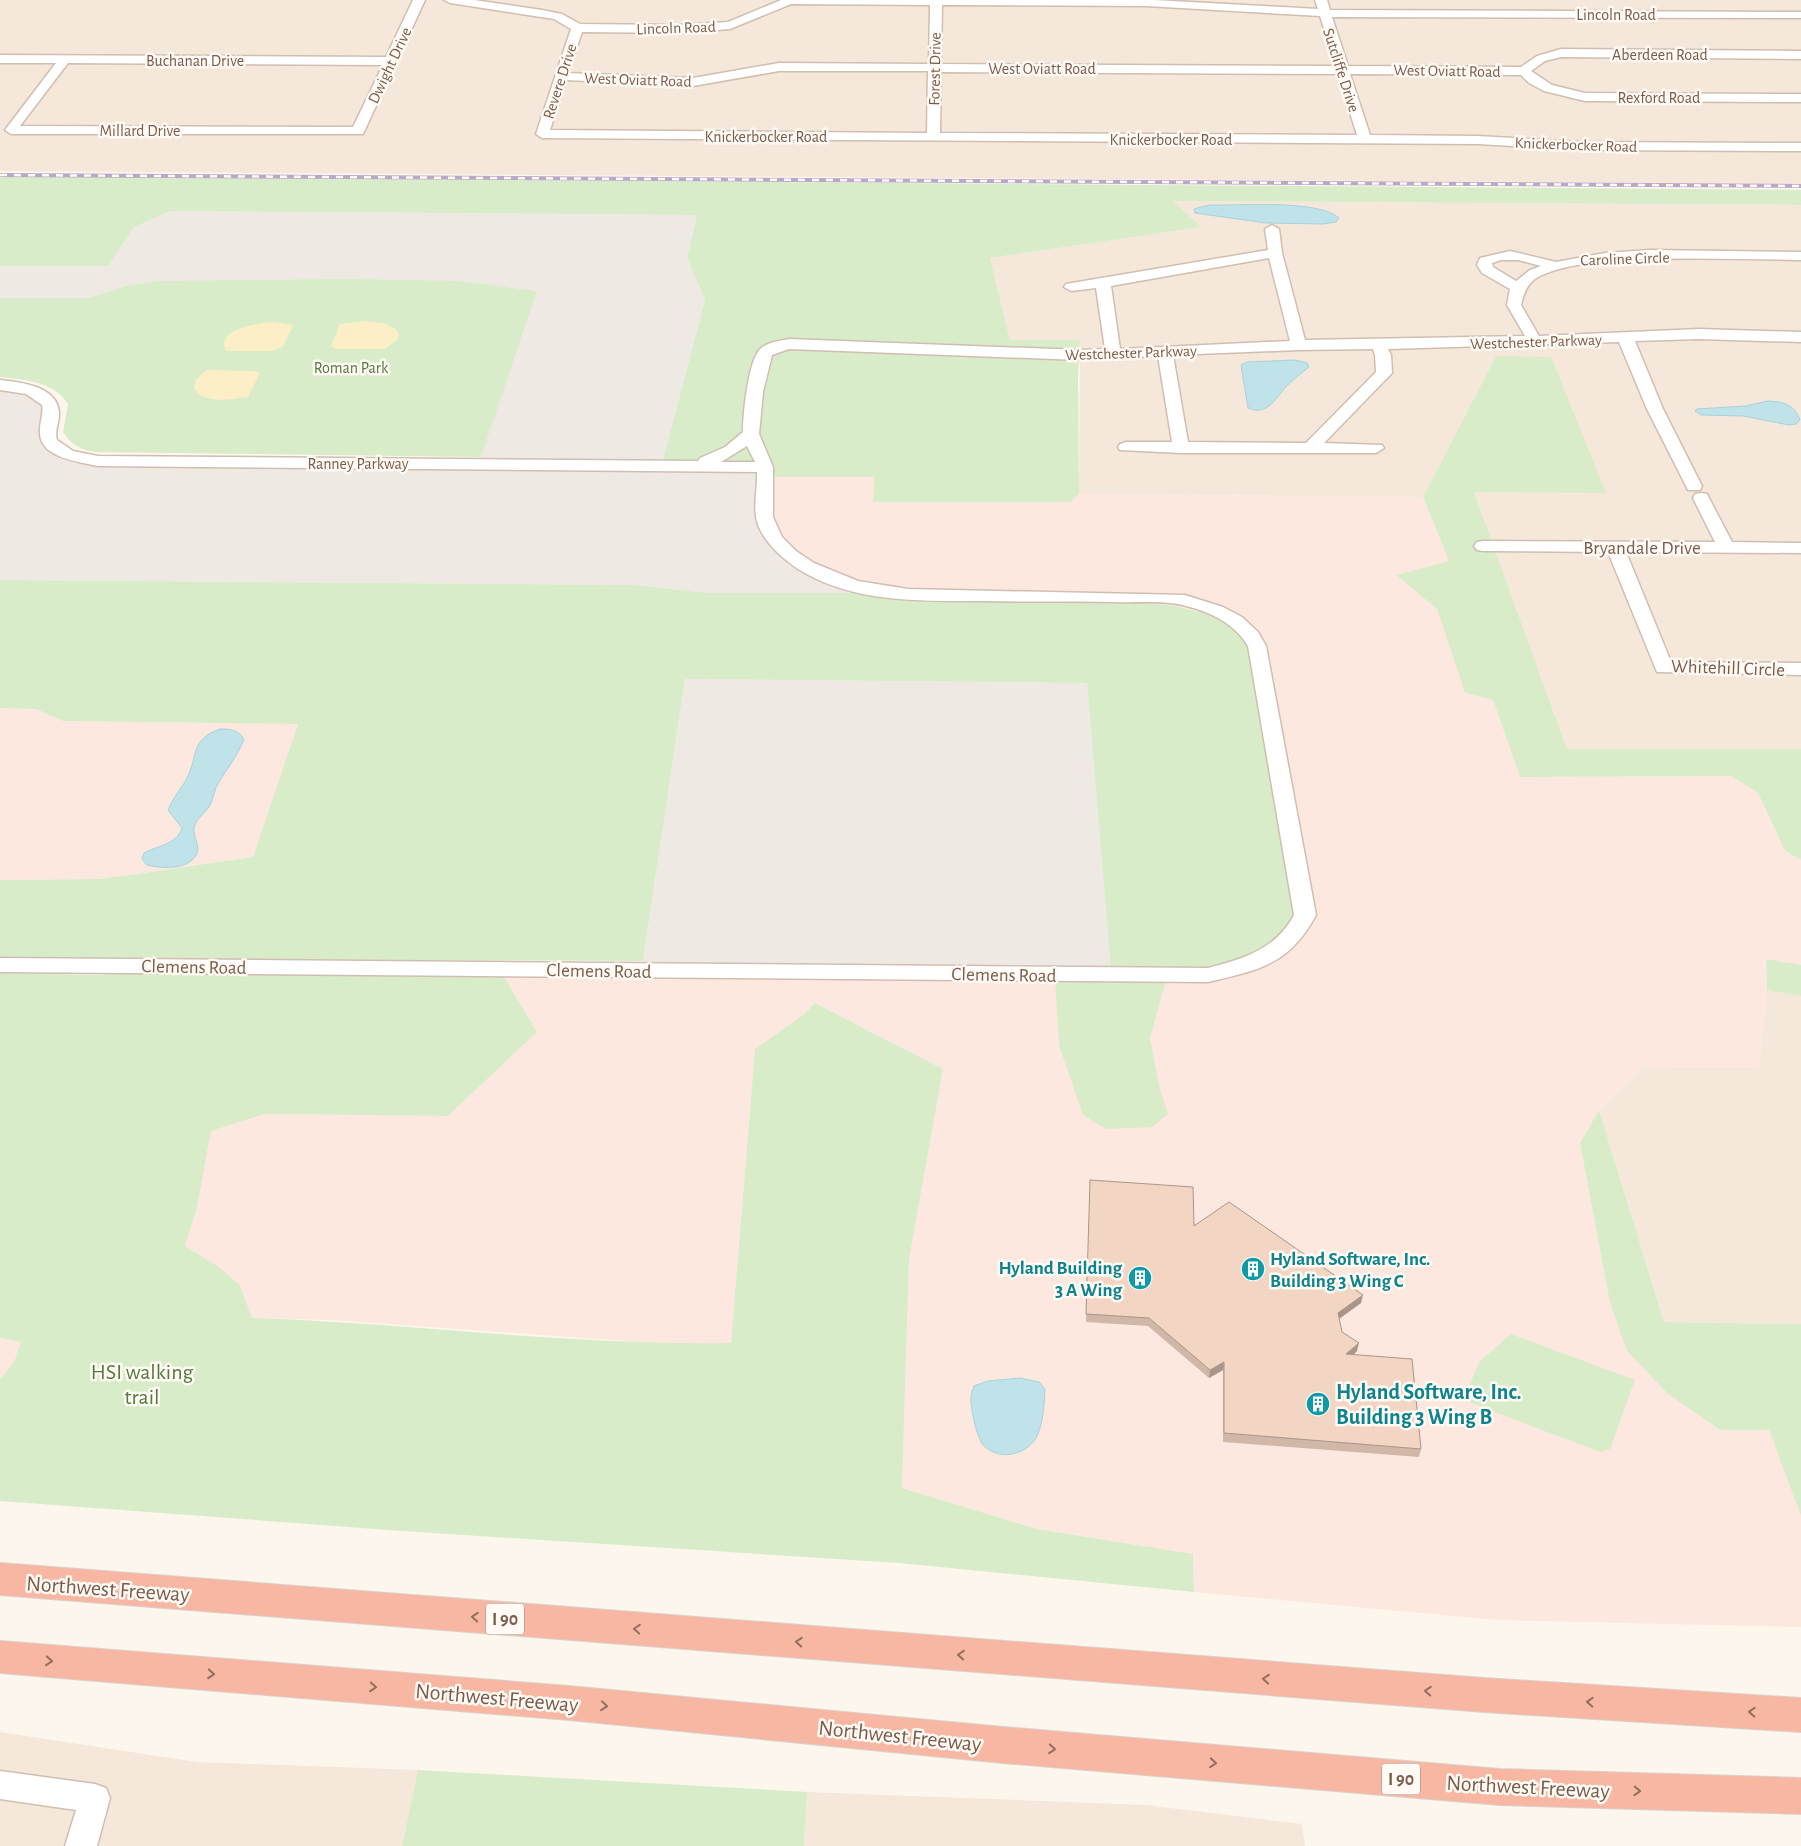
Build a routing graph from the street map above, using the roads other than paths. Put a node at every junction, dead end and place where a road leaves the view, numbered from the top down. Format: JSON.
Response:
{"nodes":[{"id":1,"x":419,"y":0,"type":"edge"},
{"id":2,"x":450,"y":0,"type":"edge"},
{"id":3,"x":1321,"y":0,"type":"edge"},
{"id":4,"x":788,"y":1,"type":"edge"},
{"id":5,"x":936,"y":1,"type":"edge"},
{"id":6,"x":1324,"y":13,"type":"junction"},
{"id":7,"x":1801,"y":15,"type":"edge"},
{"id":8,"x":577,"y":28,"type":"junction"},
{"id":9,"x":1801,"y":55,"type":"edge"},
{"id":10,"x":0,"y":59,"type":"edge"},
{"id":11,"x":64,"y":60,"type":"junction"},
{"id":12,"x":390,"y":61,"type":"junction"},
{"id":13,"x":934,"y":67,"type":"junction"},
{"id":14,"x":1342,"y":69,"type":"junction"},
{"id":15,"x":1524,"y":71,"type":"junction"},
{"id":16,"x":561,"y":76,"type":"junction"},
{"id":17,"x":1801,"y":98,"type":"edge"},
{"id":18,"x":358,"y":131,"type":"joint"},
{"id":19,"x":542,"y":134,"type":"joint"},
{"id":20,"x":933,"y":138,"type":"junction"},
{"id":21,"x":1365,"y":140,"type":"junction"},
{"id":22,"x":1801,"y":147,"type":"edge"},
{"id":23,"x":1272,"y":229,"type":"dead end"},
{"id":24,"x":1276,"y":253,"type":"junction"},
{"id":25,"x":1801,"y":256,"type":"edge"},
{"id":26,"x":1552,"y":265,"type":"junction"},
{"id":27,"x":1103,"y":283,"type":"junction"},
{"id":28,"x":1071,"y":287,"type":"dead end"},
{"id":29,"x":1518,"y":287,"type":"junction"},
{"id":30,"x":1629,"y":337,"type":"junction"},
{"id":31,"x":1801,"y":337,"type":"edge"},
{"id":32,"x":1535,"y":341,"type":"junction"},
{"id":33,"x":1298,"y":344,"type":"junction"},
{"id":34,"x":1378,"y":344,"type":"junction"},
{"id":35,"x":1165,"y":352,"type":"junction"},
{"id":36,"x":1113,"y":354,"type":"junction"},
{"id":37,"x":0,"y":385,"type":"edge"},
{"id":38,"x":751,"y":433,"type":"junction"},
{"id":39,"x":1126,"y":447,"type":"dead end"},
{"id":40,"x":1181,"y":448,"type":"junction"},
{"id":41,"x":1310,"y":448,"type":"junction"},
{"id":42,"x":1376,"y":448,"type":"dead end"},
{"id":43,"x":679,"y":466,"type":"junction"},
{"id":44,"x":764,"y":467,"type":"junction"},
{"id":45,"x":1483,"y":546,"type":"dead end"},
{"id":46,"x":1615,"y":547,"type":"junction"},
{"id":47,"x":1726,"y":547,"type":"junction"},
{"id":48,"x":1801,"y":548,"type":"edge"},
{"id":49,"x":868,"y":589,"type":"joint"},
{"id":50,"x":1801,"y":669,"type":"edge"},
{"id":51,"x":0,"y":965,"type":"edge"},
{"id":52,"x":0,"y":1579,"type":"edge"},
{"id":53,"x":0,"y":1657,"type":"edge"},
{"id":54,"x":1801,"y":1715,"type":"edge"},
{"id":55,"x":0,"y":1785,"type":"edge"},
{"id":56,"x":1801,"y":1796,"type":"edge"},
{"id":57,"x":81,"y":1846,"type":"edge"}],
"edges":[{"from":1,"to":12,"type":"street","name":"Dwight Drive"},
{"from":2,"to":8,"type":"street","name":"Lincoln Road"},
{"from":3,"to":6,"type":"street","name":"Sutcliffe Drive"},
{"from":4,"to":5,"type":"street","name":"Lincoln Road"},
{"from":4,"to":8,"type":"street","name":"Lincoln Road"},
{"from":5,"to":6,"type":"street","name":"Lincoln Road"},
{"from":5,"to":13,"type":"street","name":"Forest Drive"},
{"from":6,"to":7,"type":"street","name":"Lincoln Road"},
{"from":6,"to":14,"type":"street","name":"Sutcliffe Drive"},
{"from":8,"to":16,"type":"street","name":"Revere Drive"},
{"from":9,"to":15,"type":"street","name":"Aberdeen Road"},
{"from":10,"to":11,"type":"street","name":"Buchanan Drive"},
{"from":11,"to":12,"type":"street","name":"Buchanan Drive"},
{"from":11,"to":18,"type":"street","name":"Millard Drive"},
{"from":12,"to":18,"type":"street","name":"Dwight Drive"},
{"from":13,"to":14,"type":"street","name":"West Oviatt Road"},
{"from":13,"to":16,"type":"street","name":"West Oviatt Road"},
{"from":13,"to":20,"type":"street","name":"Forest Drive"},
{"from":14,"to":15,"type":"street","name":"West Oviatt Road"},
{"from":14,"to":21,"type":"street","name":"Sutcliffe Drive"},
{"from":15,"to":17,"type":"street","name":"Rexford Road"},
{"from":16,"to":19,"type":"street","name":"Revere Drive"},
{"from":19,"to":20,"type":"street","name":"Knickerbocker Road"},
{"from":20,"to":21,"type":"street","name":"Knickerbocker Road"},
{"from":21,"to":22,"type":"street","name":"Knickerbocker Road"},
{"from":23,"to":24,"type":"street"},
{"from":24,"to":27,"type":"street"},
{"from":24,"to":33,"type":"street"},
{"from":25,"to":26,"type":"street","name":"Caroline Circle"},
{"from":26,"to":29,"type":"street","name":"Caroline Circle"},
{"from":26,"to":29,"type":"street"},
{"from":27,"to":28,"type":"street"},
{"from":27,"to":36,"type":"street"},
{"from":29,"to":32,"type":"street"},
{"from":30,"to":31,"type":"street","name":"Westchester Parkway"},
{"from":30,"to":32,"type":"street","name":"Westchester Parkway"},
{"from":30,"to":47,"type":"street"},
{"from":32,"to":34,"type":"street","name":"Westchester Parkway"},
{"from":33,"to":34,"type":"street","name":"Westchester Parkway"},
{"from":33,"to":35,"type":"street","name":"Westchester Parkway"},
{"from":34,"to":41,"type":"street"},
{"from":35,"to":36,"type":"street","name":"Westchester Parkway"},
{"from":35,"to":40,"type":"street"},
{"from":36,"to":38,"type":"street","name":"Westchester Parkway"},
{"from":37,"to":43,"type":"street","name":"Ranney Parkway"},
{"from":38,"to":43,"type":"street"},
{"from":38,"to":44,"type":"street","name":"Westchester Parkway"},
{"from":39,"to":40,"type":"street"},
{"from":40,"to":41,"type":"street"},
{"from":41,"to":42,"type":"street"},
{"from":43,"to":44,"type":"street","name":"Ranney Parkway"},
{"from":44,"to":49,"type":"street","name":"Westchester Parkway"},
{"from":45,"to":46,"type":"street","name":"Bryandale Drive"},
{"from":46,"to":47,"type":"street","name":"Bryandale Drive"},
{"from":46,"to":50,"type":"street","name":"Whitehill Circle"},
{"from":47,"to":48,"type":"street","name":"Bryandale Drive"},
{"from":49,"to":51,"type":"street","name":"Clemens Road"},
{"from":54,"to":52,"type":"highway","name":"Northwest Freeway","number":"I 90","one_way":true},
{"from":53,"to":56,"type":"highway","name":"Northwest Freeway","number":"I 90","one_way":true},
{"from":55,"to":57,"type":"street"}]}
